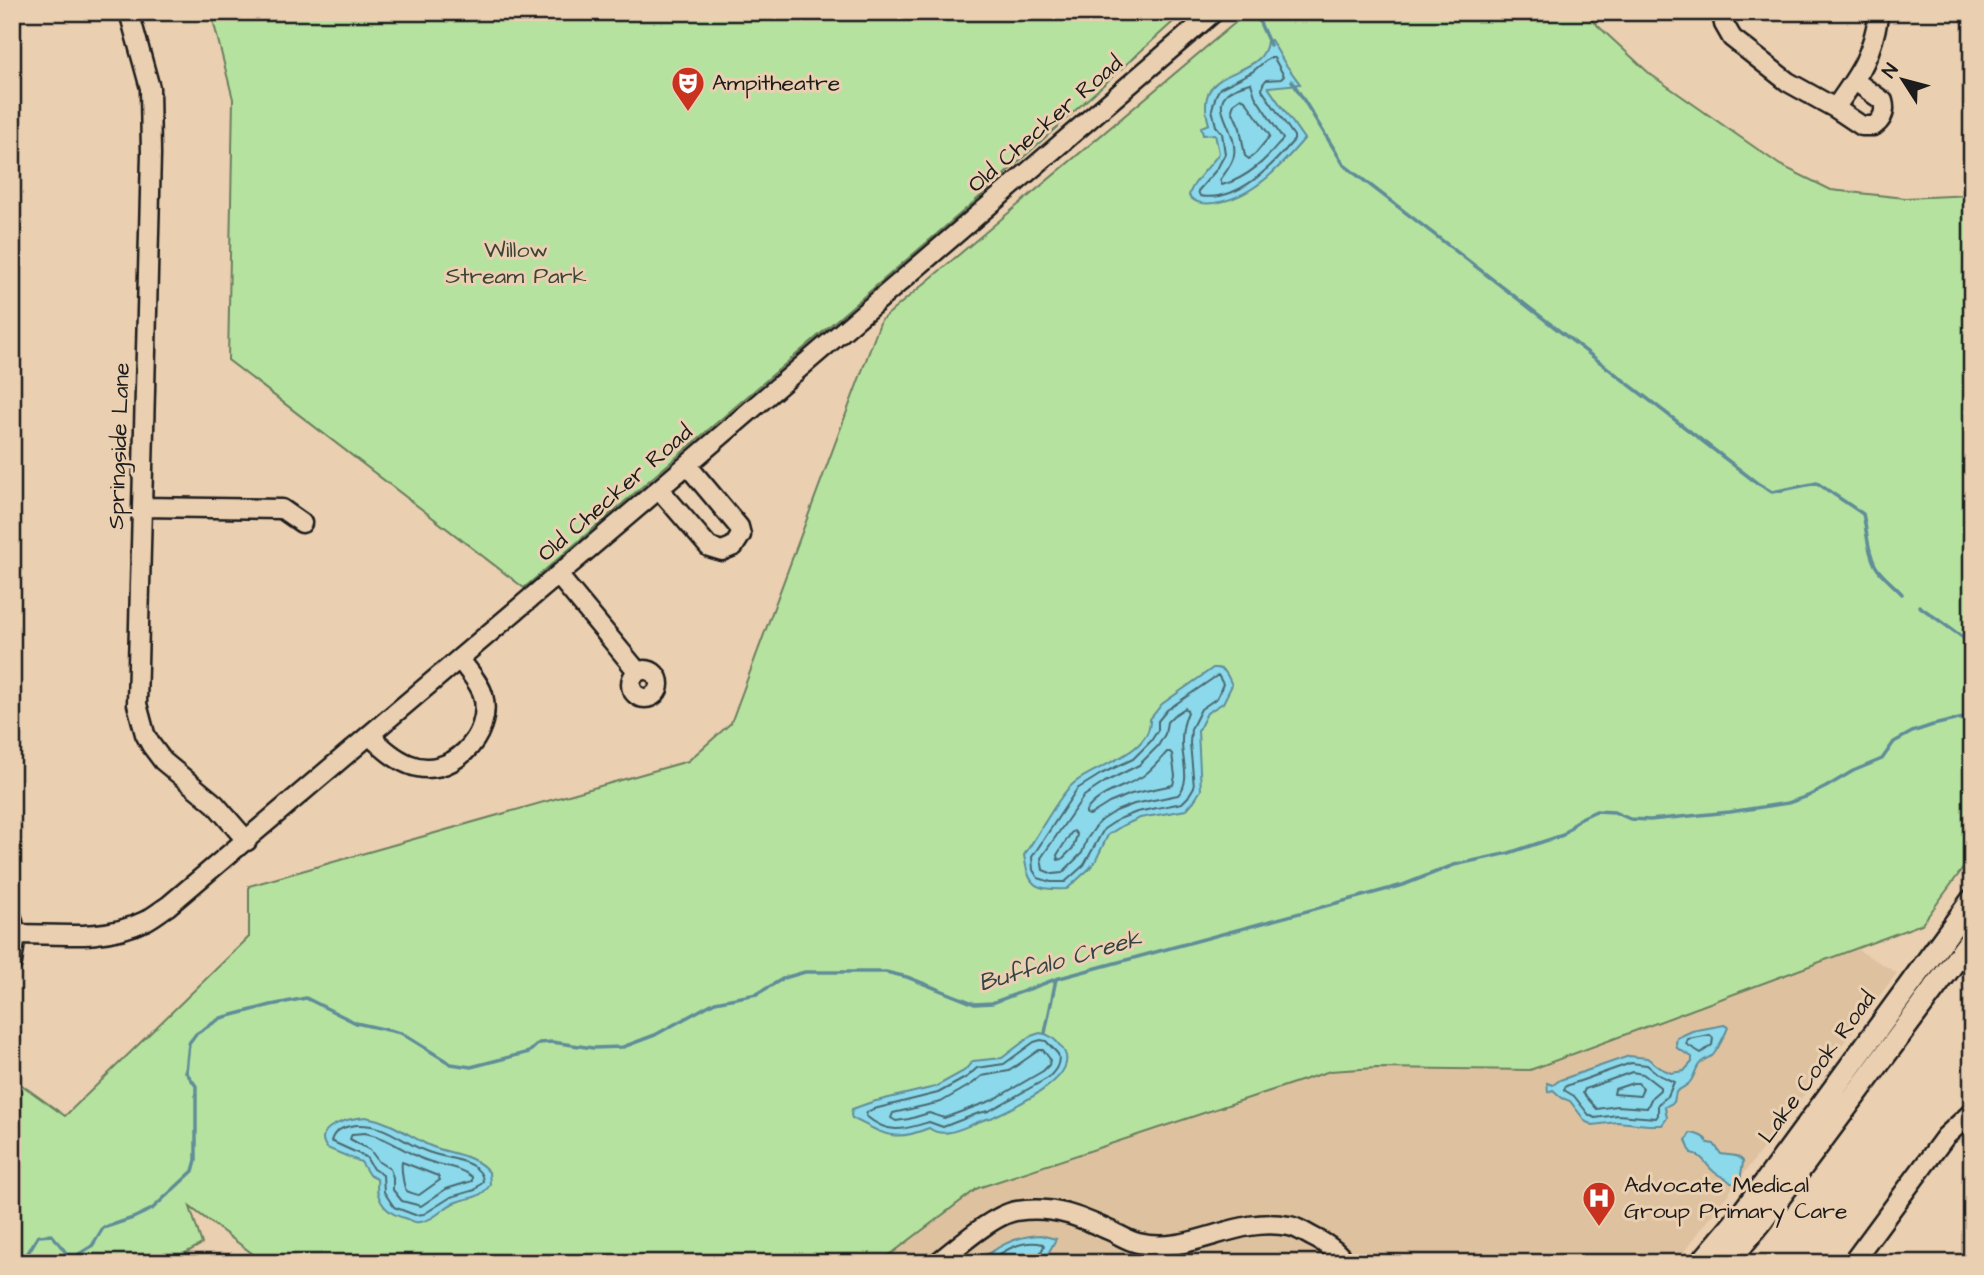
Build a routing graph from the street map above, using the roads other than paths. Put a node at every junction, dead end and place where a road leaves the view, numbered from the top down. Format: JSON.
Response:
{"nodes":[{"id":1,"x":129,"y":12,"type":"edge"},
{"id":2,"x":1213,"y":12,"type":"edge"},
{"id":3,"x":1722,"y":12,"type":"edge"},
{"id":4,"x":1879,"y":12,"type":"edge"},
{"id":5,"x":1855,"y":81,"type":"junction"},
{"id":6,"x":1835,"y":108,"type":"junction"},
{"id":7,"x":687,"y":465,"type":"junction"},
{"id":8,"x":659,"y":489,"type":"junction"},
{"id":9,"x":142,"y":507,"type":"junction"},
{"id":10,"x":302,"y":523,"type":"dead end"},
{"id":11,"x":558,"y":575,"type":"junction"},
{"id":12,"x":460,"y":659,"type":"junction"},
{"id":13,"x":638,"y":672,"type":"dead end"},
{"id":14,"x":369,"y":736,"type":"junction"},
{"id":15,"x":247,"y":841,"type":"junction"},
{"id":16,"x":1972,"y":900,"type":"edge"},
{"id":17,"x":14,"y":926,"type":"edge"},
{"id":18,"x":1972,"y":938,"type":"edge"},
{"id":19,"x":12,"y":962,"type":"edge"},
{"id":20,"x":1972,"y":1112,"type":"edge"},
{"id":21,"x":937,"y":1263,"type":"edge"},
{"id":22,"x":1345,"y":1263,"type":"edge"},
{"id":23,"x":1701,"y":1263,"type":"edge"},
{"id":24,"x":1727,"y":1263,"type":"edge"},
{"id":25,"x":1852,"y":1263,"type":"edge"}],
"edges":[{"from":1,"to":9,"type":"street","name":"Springside Lane"},
{"from":2,"to":7,"type":"street","name":"Old Checker Road"},
{"from":3,"to":6,"type":"street"},
{"from":4,"to":5,"type":"street"},
{"from":5,"to":6,"type":"street"},
{"from":5,"to":6,"type":"street"},
{"from":7,"to":8,"type":"street","name":"Old Checker Road"},
{"from":7,"to":8,"type":"street"},
{"from":8,"to":11,"type":"street","name":"Old Checker Road"},
{"from":9,"to":10,"type":"street"},
{"from":9,"to":15,"type":"street","name":"Springside Lane"},
{"from":11,"to":12,"type":"street","name":"Old Checker Road"},
{"from":11,"to":13,"type":"street"},
{"from":12,"to":14,"type":"street","name":"Old Checker Road"},
{"from":12,"to":14,"type":"street"},
{"from":14,"to":15,"type":"street","name":"Old Checker Road"},
{"from":15,"to":17,"type":"street","name":"Old Checker Road"},
{"from":16,"to":23,"type":"main road","name":"Lake Cook Road"},
{"from":17,"to":19,"type":"street"},
{"from":18,"to":24,"type":"main road","name":"Lake Cook Road"},
{"from":20,"to":25,"type":"street"},
{"from":21,"to":22,"type":"street"}]}
